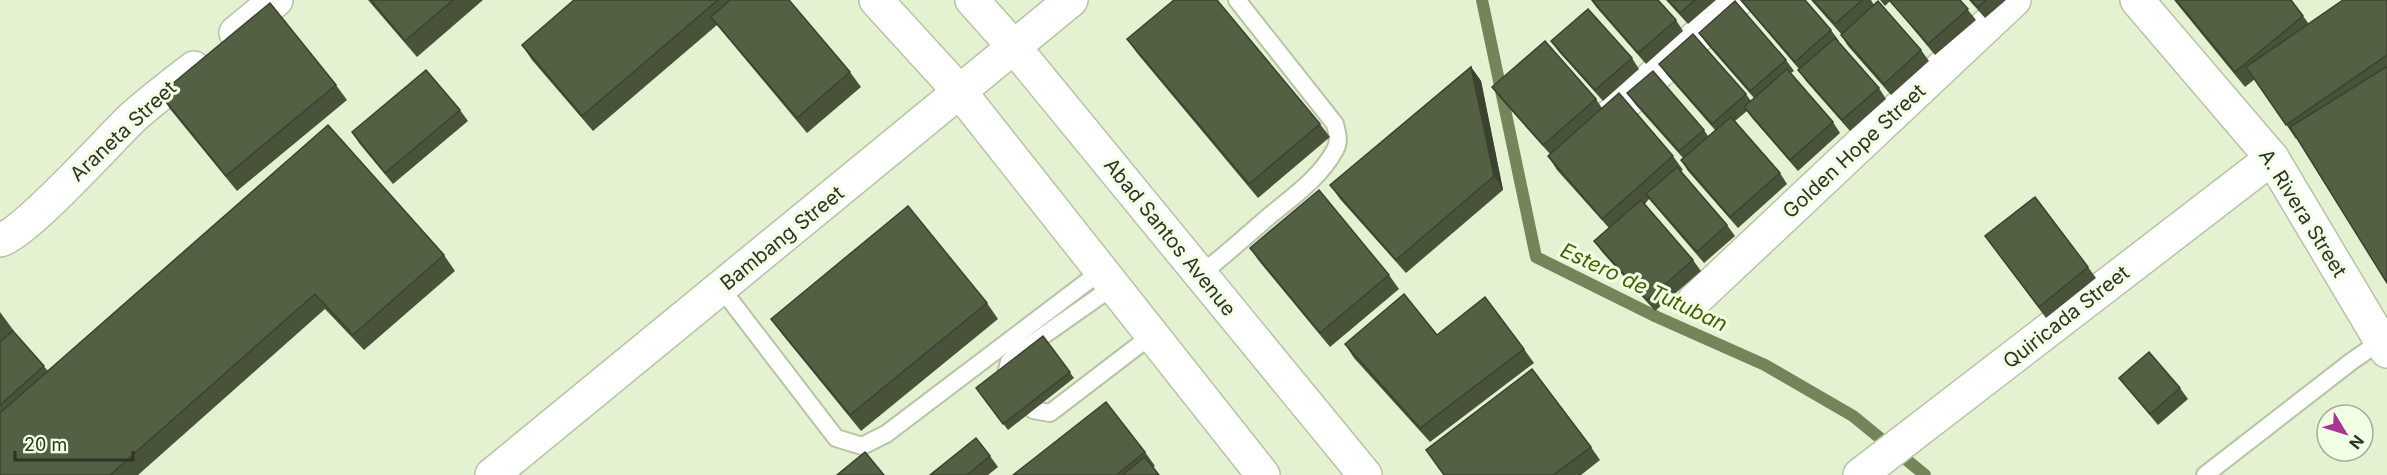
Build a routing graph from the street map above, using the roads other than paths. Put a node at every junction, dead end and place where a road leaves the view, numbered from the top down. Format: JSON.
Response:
{"nodes":[{"id":1,"x":276,"y":0,"type":"edge"},
{"id":2,"x":876,"y":0,"type":"edge"},
{"id":3,"x":972,"y":0,"type":"edge"},
{"id":4,"x":1071,"y":0,"type":"edge"},
{"id":5,"x":1237,"y":0,"type":"edge"},
{"id":6,"x":1737,"y":0,"type":"edge"},
{"id":7,"x":2014,"y":0,"type":"edge"},
{"id":8,"x":2137,"y":0,"type":"edge"},
{"id":9,"x":1014,"y":47,"type":"junction"},
{"id":10,"x":960,"y":92,"type":"junction"},
{"id":11,"x":1567,"y":155,"type":"edge"},
{"id":12,"x":2272,"y":158,"type":"junction"},
{"id":13,"x":0,"y":240,"type":"edge"},
{"id":14,"x":1201,"y":274,"type":"junction"},
{"id":15,"x":1107,"y":278,"type":"junction"},
{"id":16,"x":721,"y":288,"type":"junction"},
{"id":17,"x":1694,"y":301,"type":"dead end"},
{"id":18,"x":1152,"y":335,"type":"junction"},
{"id":19,"x":2384,"y":346,"type":"edge"},
{"id":20,"x":1006,"y":374,"type":"edge"},
{"id":21,"x":1034,"y":410,"type":"edge"},
{"id":22,"x":1870,"y":467,"type":"edge"},
{"id":23,"x":492,"y":475,"type":"edge"},
{"id":24,"x":1263,"y":475,"type":"edge"},
{"id":25,"x":1365,"y":475,"type":"edge"},
{"id":26,"x":2205,"y":475,"type":"edge"}],
"edges":[{"from":1,"to":13,"type":"street","name":"Araneta Street"},
{"from":2,"to":10,"type":"street"},
{"from":3,"to":9,"type":"street","name":"Abad Santos Avenue"},
{"from":4,"to":9,"type":"street","name":"Bambang Street"},
{"from":5,"to":14,"type":"lane"},
{"from":6,"to":11,"type":"street"},
{"from":7,"to":17,"type":"street","name":"Golden Hope Street"},
{"from":8,"to":12,"type":"street","name":"A. Rivera Street"},
{"from":9,"to":10,"type":"street","name":"Bambang Street"},
{"from":9,"to":14,"type":"street","name":"Abad Santos Avenue"},
{"from":10,"to":15,"type":"street"},
{"from":10,"to":16,"type":"street","name":"Bambang Street"},
{"from":12,"to":19,"type":"street","name":"A. Rivera Street"},
{"from":12,"to":22,"type":"street","name":"Quiricada Street"},
{"from":14,"to":25,"type":"street","name":"Abad Santos Avenue"},
{"from":15,"to":16,"type":"lane"},
{"from":15,"to":18,"type":"street"},
{"from":15,"to":20,"type":"lane"},
{"from":16,"to":23,"type":"street","name":"Bambang Street"},
{"from":18,"to":21,"type":"lane"},
{"from":18,"to":24,"type":"street"},
{"from":19,"to":26,"type":"lane"}]}
